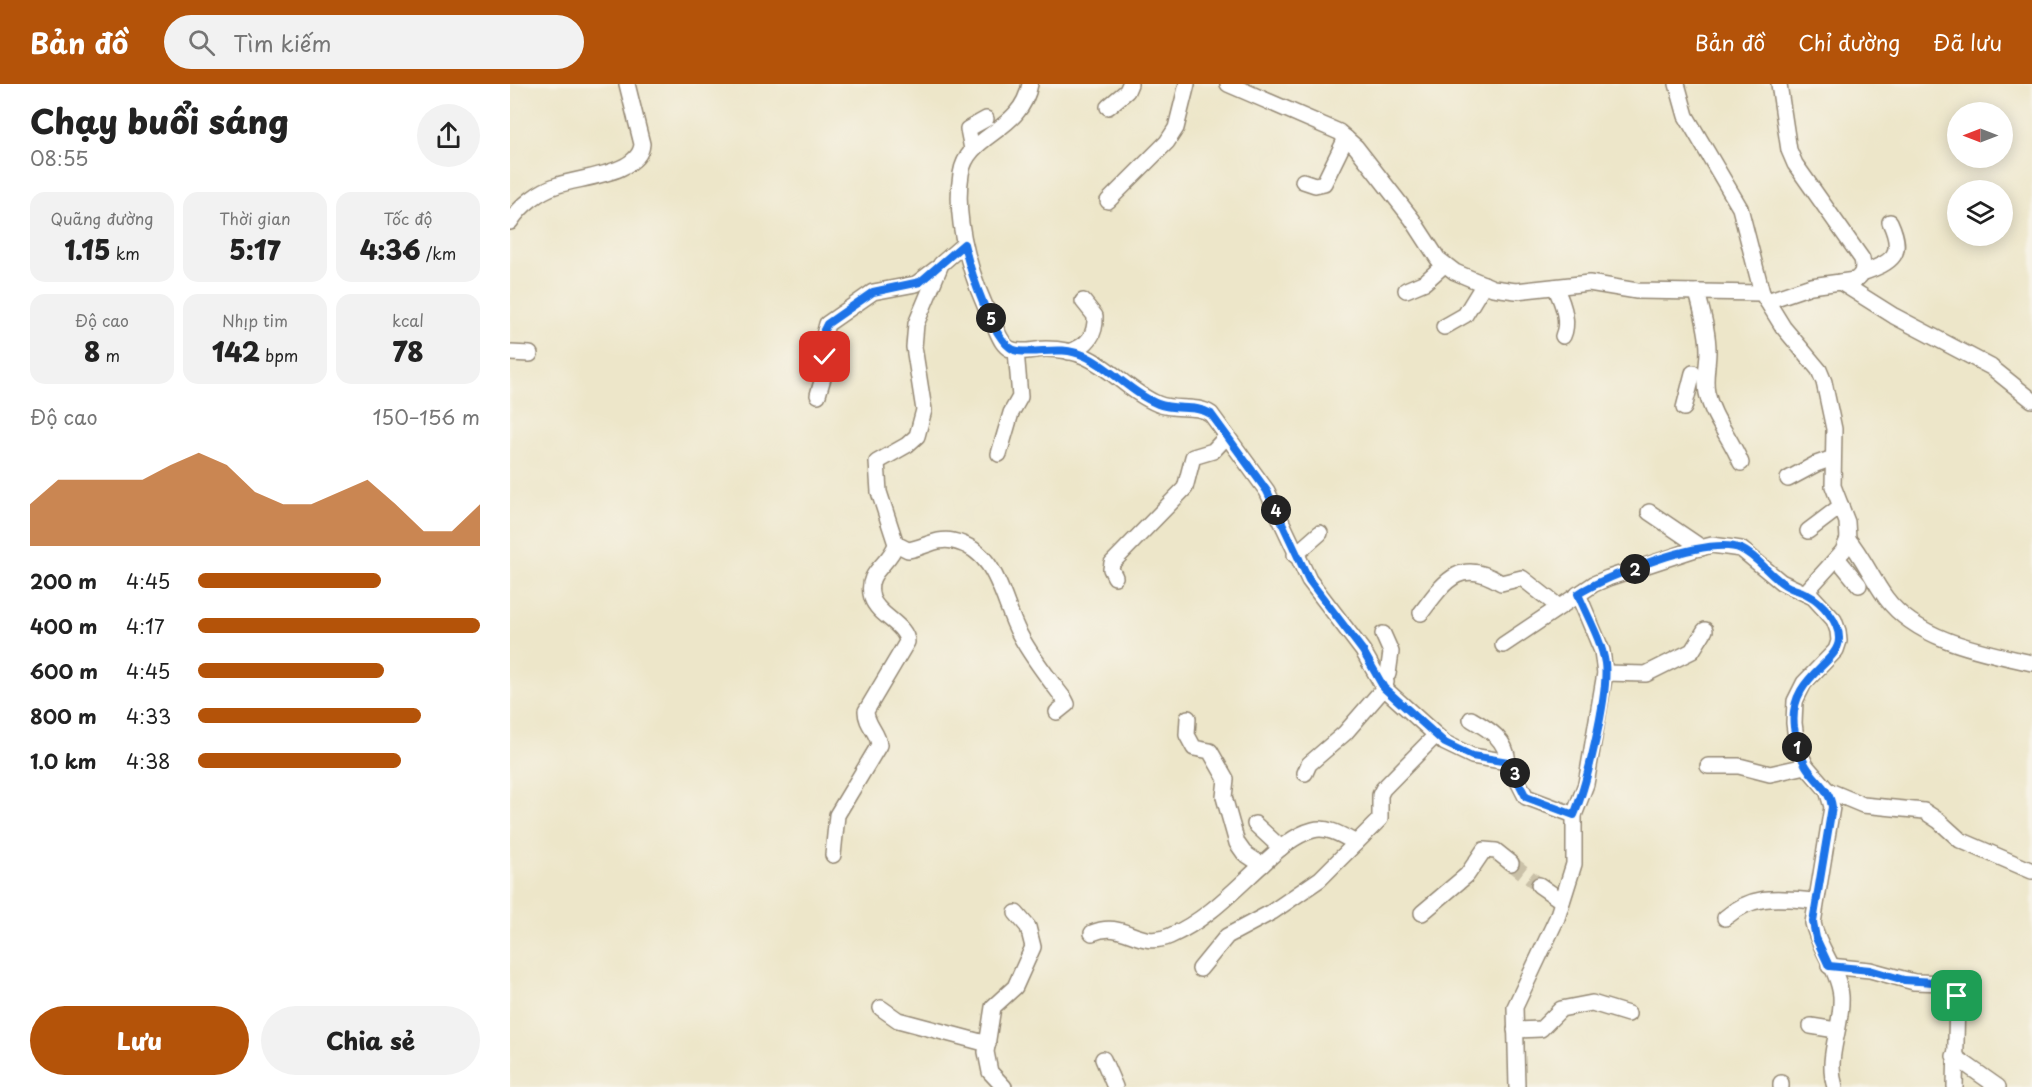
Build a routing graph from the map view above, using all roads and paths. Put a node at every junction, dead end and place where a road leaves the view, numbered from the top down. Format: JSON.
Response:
{"nodes":[{"id":1,"x":627,"y":84,"type":"edge"},
{"id":2,"x":1030,"y":84,"type":"edge"},
{"id":3,"x":1130,"y":84,"type":"edge"},
{"id":4,"x":1187,"y":84,"type":"edge"},
{"id":5,"x":1228,"y":84,"type":"edge"},
{"id":6,"x":1677,"y":84,"type":"edge"},
{"id":7,"x":1779,"y":84,"type":"edge"},
{"id":8,"x":1108,"y":107,"type":"dead end"},
{"id":9,"x":986,"y":119,"type":"dead end"},
{"id":10,"x":1346,"y":138,"type":"junction"},
{"id":11,"x":972,"y":149,"type":"junction"},
{"id":12,"x":1303,"y":181,"type":"dead end"},
{"id":13,"x":1108,"y":201,"type":"dead end"},
{"id":14,"x":510,"y":222,"type":"edge"},
{"id":15,"x":1890,"y":222,"type":"dead end"},
{"id":16,"x":964,"y":244,"type":"junction"},
{"id":17,"x":941,"y":264,"type":"junction"},
{"id":18,"x":1444,"y":265,"type":"junction"},
{"id":19,"x":1862,"y":273,"type":"junction"},
{"id":20,"x":1839,"y":282,"type":"junction"},
{"id":21,"x":1484,"y":284,"type":"junction"},
{"id":22,"x":1555,"y":287,"type":"junction"},
{"id":23,"x":1406,"y":290,"type":"dead end"},
{"id":24,"x":1697,"y":292,"type":"junction"},
{"id":25,"x":1765,"y":297,"type":"junction"},
{"id":26,"x":1083,"y":301,"type":"dead end"},
{"id":27,"x":1444,"y":327,"type":"dead end"},
{"id":28,"x":1563,"y":336,"type":"dead end"},
{"id":29,"x":1708,"y":349,"type":"junction"},
{"id":30,"x":1016,"y":351,"type":"junction"},
{"id":31,"x":1069,"y":352,"type":"junction"},
{"id":32,"x":510,"y":353,"type":"edge"},
{"id":33,"x":530,"y":354,"type":"dead end"},
{"id":34,"x":818,"y":395,"type":"dead end"},
{"id":35,"x":2032,"y":400,"type":"edge"},
{"id":36,"x":1684,"y":408,"type":"dead end"},
{"id":37,"x":1227,"y":436,"type":"junction"},
{"id":38,"x":999,"y":454,"type":"dead end"},
{"id":39,"x":1833,"y":458,"type":"junction"},
{"id":40,"x":1741,"y":463,"type":"dead end"},
{"id":41,"x":1788,"y":479,"type":"dead end"},
{"id":42,"x":1840,"y":506,"type":"junction"},
{"id":43,"x":1649,"y":512,"type":"dead end"},
{"id":44,"x":1808,"y":531,"type":"dead end"},
{"id":45,"x":1320,"y":534,"type":"dead end"},
{"id":46,"x":1848,"y":539,"type":"junction"},
{"id":47,"x":896,"y":544,"type":"junction"},
{"id":48,"x":1702,"y":548,"type":"junction"},
{"id":49,"x":1295,"y":555,"type":"junction"},
{"id":50,"x":1837,"y":558,"type":"junction"},
{"id":51,"x":1115,"y":577,"type":"dead end"},
{"id":52,"x":1859,"y":585,"type":"dead end"},
{"id":53,"x":1805,"y":593,"type":"junction"},
{"id":54,"x":1578,"y":594,"type":"junction"},
{"id":55,"x":1559,"y":607,"type":"junction"},
{"id":56,"x":1421,"y":613,"type":"dead end"},
{"id":57,"x":1706,"y":630,"type":"dead end"},
{"id":58,"x":1383,"y":634,"type":"dead end"},
{"id":59,"x":1503,"y":645,"type":"dead end"},
{"id":60,"x":2032,"y":663,"type":"edge"},
{"id":61,"x":1605,"y":673,"type":"junction"},
{"id":62,"x":1386,"y":681,"type":"junction"},
{"id":63,"x":1057,"y":712,"type":"dead end"},
{"id":64,"x":1188,"y":718,"type":"dead end"},
{"id":65,"x":1471,"y":718,"type":"dead end"},
{"id":66,"x":1435,"y":735,"type":"junction"},
{"id":67,"x":1508,"y":762,"type":"junction"},
{"id":68,"x":1708,"y":766,"type":"dead end"},
{"id":69,"x":1806,"y":766,"type":"junction"},
{"id":70,"x":1305,"y":773,"type":"dead end"},
{"id":71,"x":1827,"y":790,"type":"junction"},
{"id":72,"x":1574,"y":815,"type":"junction"},
{"id":73,"x":1255,"y":824,"type":"dead end"},
{"id":74,"x":1356,"y":843,"type":"junction"},
{"id":75,"x":1281,"y":849,"type":"junction"},
{"id":76,"x":833,"y":855,"type":"dead end"},
{"id":77,"x":1511,"y":862,"type":"tunnel mouth"},
{"id":78,"x":1262,"y":865,"type":"junction"},
{"id":79,"x":2032,"y":871,"type":"edge"},
{"id":80,"x":1539,"y":885,"type":"tunnel mouth"},
{"id":81,"x":1562,"y":901,"type":"junction"},
{"id":82,"x":1815,"y":901,"type":"junction"},
{"id":83,"x":1016,"y":913,"type":"dead end"},
{"id":84,"x":1422,"y":913,"type":"dead end"},
{"id":85,"x":1725,"y":918,"type":"dead end"},
{"id":86,"x":1092,"y":933,"type":"dead end"},
{"id":87,"x":1829,"y":966,"type":"junction"},
{"id":88,"x":1200,"y":969,"type":"dead end"},
{"id":89,"x":881,"y":1008,"type":"dead end"},
{"id":90,"x":1628,"y":1014,"type":"dead end"},
{"id":91,"x":1811,"y":1026,"type":"dead end"},
{"id":92,"x":1515,"y":1030,"type":"junction"},
{"id":93,"x":1836,"y":1030,"type":"junction"},
{"id":94,"x":988,"y":1044,"type":"junction"},
{"id":95,"x":1954,"y":1056,"type":"junction"},
{"id":96,"x":1103,"y":1059,"type":"dead end"},
{"id":97,"x":1004,"y":1087,"type":"edge"},
{"id":98,"x":1115,"y":1087,"type":"edge"},
{"id":99,"x":1517,"y":1087,"type":"edge"},
{"id":100,"x":1835,"y":1087,"type":"edge"},
{"id":101,"x":1955,"y":1087,"type":"edge"},
{"id":102,"x":1998,"y":1087,"type":"edge"}],
"edges":[{"from":1,"to":14,"type":"street"},
{"from":2,"to":11,"type":"street"},
{"from":3,"to":8,"type":"street"},
{"from":4,"to":13,"type":"street"},
{"from":5,"to":10,"type":"street"},
{"from":6,"to":25,"type":"street"},
{"from":7,"to":19,"type":"street"},
{"from":9,"to":11,"type":"street"},
{"from":10,"to":12,"type":"street"},
{"from":10,"to":18,"type":"street"},
{"from":11,"to":16,"type":"street"},
{"from":15,"to":19,"type":"street"},
{"from":16,"to":17,"type":"street"},
{"from":16,"to":30,"type":"street"},
{"from":17,"to":34,"type":"street"},
{"from":17,"to":47,"type":"street"},
{"from":18,"to":21,"type":"street"},
{"from":18,"to":23,"type":"street"},
{"from":19,"to":20,"type":"street"},
{"from":20,"to":25,"type":"street"},
{"from":20,"to":35,"type":"street"},
{"from":21,"to":22,"type":"street"},
{"from":21,"to":27,"type":"street"},
{"from":22,"to":24,"type":"street"},
{"from":22,"to":28,"type":"street"},
{"from":24,"to":25,"type":"street"},
{"from":24,"to":29,"type":"street"},
{"from":25,"to":39,"type":"street"},
{"from":26,"to":31,"type":"street"},
{"from":29,"to":36,"type":"street"},
{"from":29,"to":40,"type":"street"},
{"from":30,"to":31,"type":"street"},
{"from":30,"to":38,"type":"street"},
{"from":31,"to":37,"type":"street"},
{"from":32,"to":33,"type":"street"},
{"from":37,"to":49,"type":"street"},
{"from":37,"to":51,"type":"street"},
{"from":39,"to":41,"type":"street"},
{"from":39,"to":42,"type":"street"},
{"from":42,"to":44,"type":"street"},
{"from":42,"to":46,"type":"street"},
{"from":43,"to":48,"type":"street"},
{"from":45,"to":49,"type":"street"},
{"from":46,"to":50,"type":"street"},
{"from":46,"to":60,"type":"street"},
{"from":47,"to":63,"type":"street"},
{"from":47,"to":76,"type":"street"},
{"from":48,"to":53,"type":"street"},
{"from":48,"to":54,"type":"street"},
{"from":49,"to":62,"type":"street"},
{"from":50,"to":52,"type":"street"},
{"from":50,"to":53,"type":"street"},
{"from":53,"to":69,"type":"street"},
{"from":54,"to":55,"type":"street"},
{"from":54,"to":61,"type":"street"},
{"from":55,"to":56,"type":"street"},
{"from":55,"to":59,"type":"street"},
{"from":57,"to":61,"type":"street"},
{"from":58,"to":62,"type":"street"},
{"from":61,"to":72,"type":"street"},
{"from":62,"to":66,"type":"street"},
{"from":62,"to":70,"type":"street"},
{"from":64,"to":78,"type":"street"},
{"from":65,"to":67,"type":"street"},
{"from":66,"to":67,"type":"street"},
{"from":66,"to":74,"type":"street"},
{"from":67,"to":72,"type":"street"},
{"from":68,"to":69,"type":"street"},
{"from":69,"to":71,"type":"street"},
{"from":71,"to":79,"type":"street"},
{"from":71,"to":82,"type":"street"},
{"from":72,"to":81,"type":"street"},
{"from":73,"to":75,"type":"street"},
{"from":74,"to":75,"type":"street"},
{"from":74,"to":88,"type":"street"},
{"from":75,"to":78,"type":"street"},
{"from":77,"to":84,"type":"street"},
{"from":78,"to":86,"type":"street"},
{"from":80,"to":81,"type":"street"},
{"from":81,"to":92,"type":"street"},
{"from":82,"to":85,"type":"street"},
{"from":82,"to":87,"type":"street"},
{"from":83,"to":94,"type":"street"},
{"from":87,"to":93,"type":"street"},
{"from":87,"to":95,"type":"street"},
{"from":89,"to":94,"type":"street"},
{"from":90,"to":92,"type":"street"},
{"from":91,"to":93,"type":"street"},
{"from":92,"to":99,"type":"street"},
{"from":93,"to":100,"type":"street"},
{"from":94,"to":97,"type":"street"},
{"from":95,"to":101,"type":"street"},
{"from":95,"to":102,"type":"street"},
{"from":96,"to":98,"type":"street"}]}
